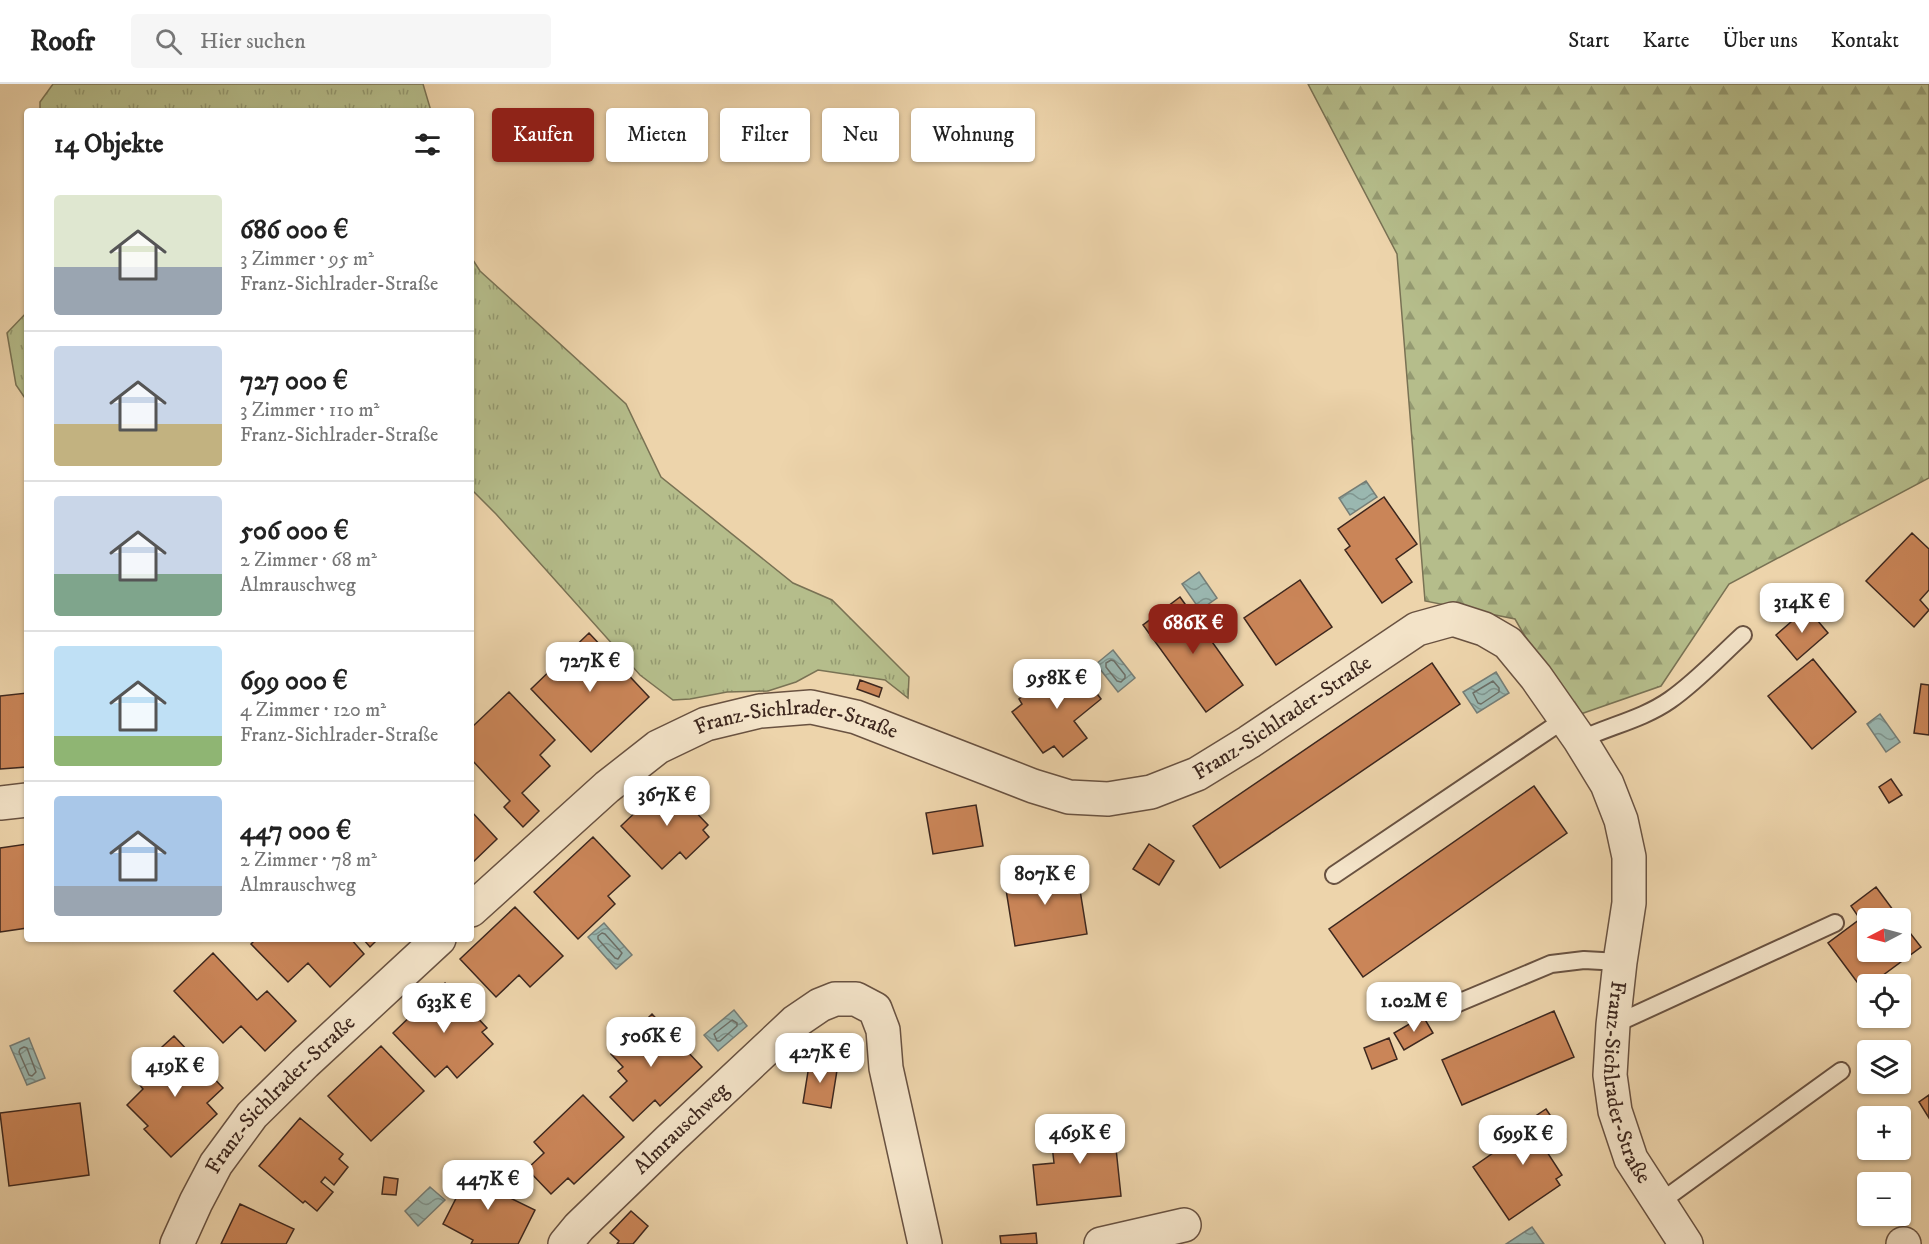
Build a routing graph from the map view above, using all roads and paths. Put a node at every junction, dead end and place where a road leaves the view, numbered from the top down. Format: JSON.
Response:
{"nodes":[{"id":1,"x":1743,"y":635,"type":"dead end"},
{"id":2,"x":1573,"y":729,"type":"junction"},
{"id":3,"x":24,"y":800,"type":"edge"},
{"id":4,"x":0,"y":803,"type":"edge"},
{"id":5,"x":1334,"y":875,"type":"dead end"},
{"id":6,"x":474,"y":907,"type":"edge"},
{"id":7,"x":1835,"y":923,"type":"dead end"},
{"id":8,"x":436,"y":942,"type":"edge"},
{"id":9,"x":1620,"y":962,"type":"junction"},
{"id":10,"x":1439,"y":1011,"type":"dead end"},
{"id":11,"x":1613,"y":1025,"type":"junction"},
{"id":12,"x":1841,"y":1071,"type":"dead end"},
{"id":13,"x":1659,"y":1203,"type":"junction"},
{"id":14,"x":1184,"y":1225,"type":"dead end"},
{"id":15,"x":177,"y":1244,"type":"edge"},
{"id":16,"x":565,"y":1244,"type":"edge"},
{"id":17,"x":926,"y":1244,"type":"edge"},
{"id":18,"x":1101,"y":1244,"type":"edge"},
{"id":19,"x":1686,"y":1244,"type":"edge"}],
"edges":[{"from":1,"to":2,"type":"lane"},
{"from":2,"to":5,"type":"lane"},
{"from":2,"to":6,"type":"street","name":"Franz-Sichlrader-Straße"},
{"from":2,"to":9,"type":"street","name":"Franz-Sichlrader-Straße"},
{"from":3,"to":4,"type":"street"},
{"from":7,"to":11,"type":"lane"},
{"from":8,"to":15,"type":"street","name":"Franz-Sichlrader-Straße"},
{"from":9,"to":10,"type":"lane"},
{"from":9,"to":11,"type":"street","name":"Franz-Sichlrader-Straße"},
{"from":11,"to":13,"type":"street","name":"Franz-Sichlrader-Straße"},
{"from":12,"to":13,"type":"lane"},
{"from":13,"to":19,"type":"street","name":"Franz-Sichlrader-Straße"},
{"from":14,"to":18,"type":"street"},
{"from":16,"to":17,"type":"street","name":"Almrauschweg"}]}
